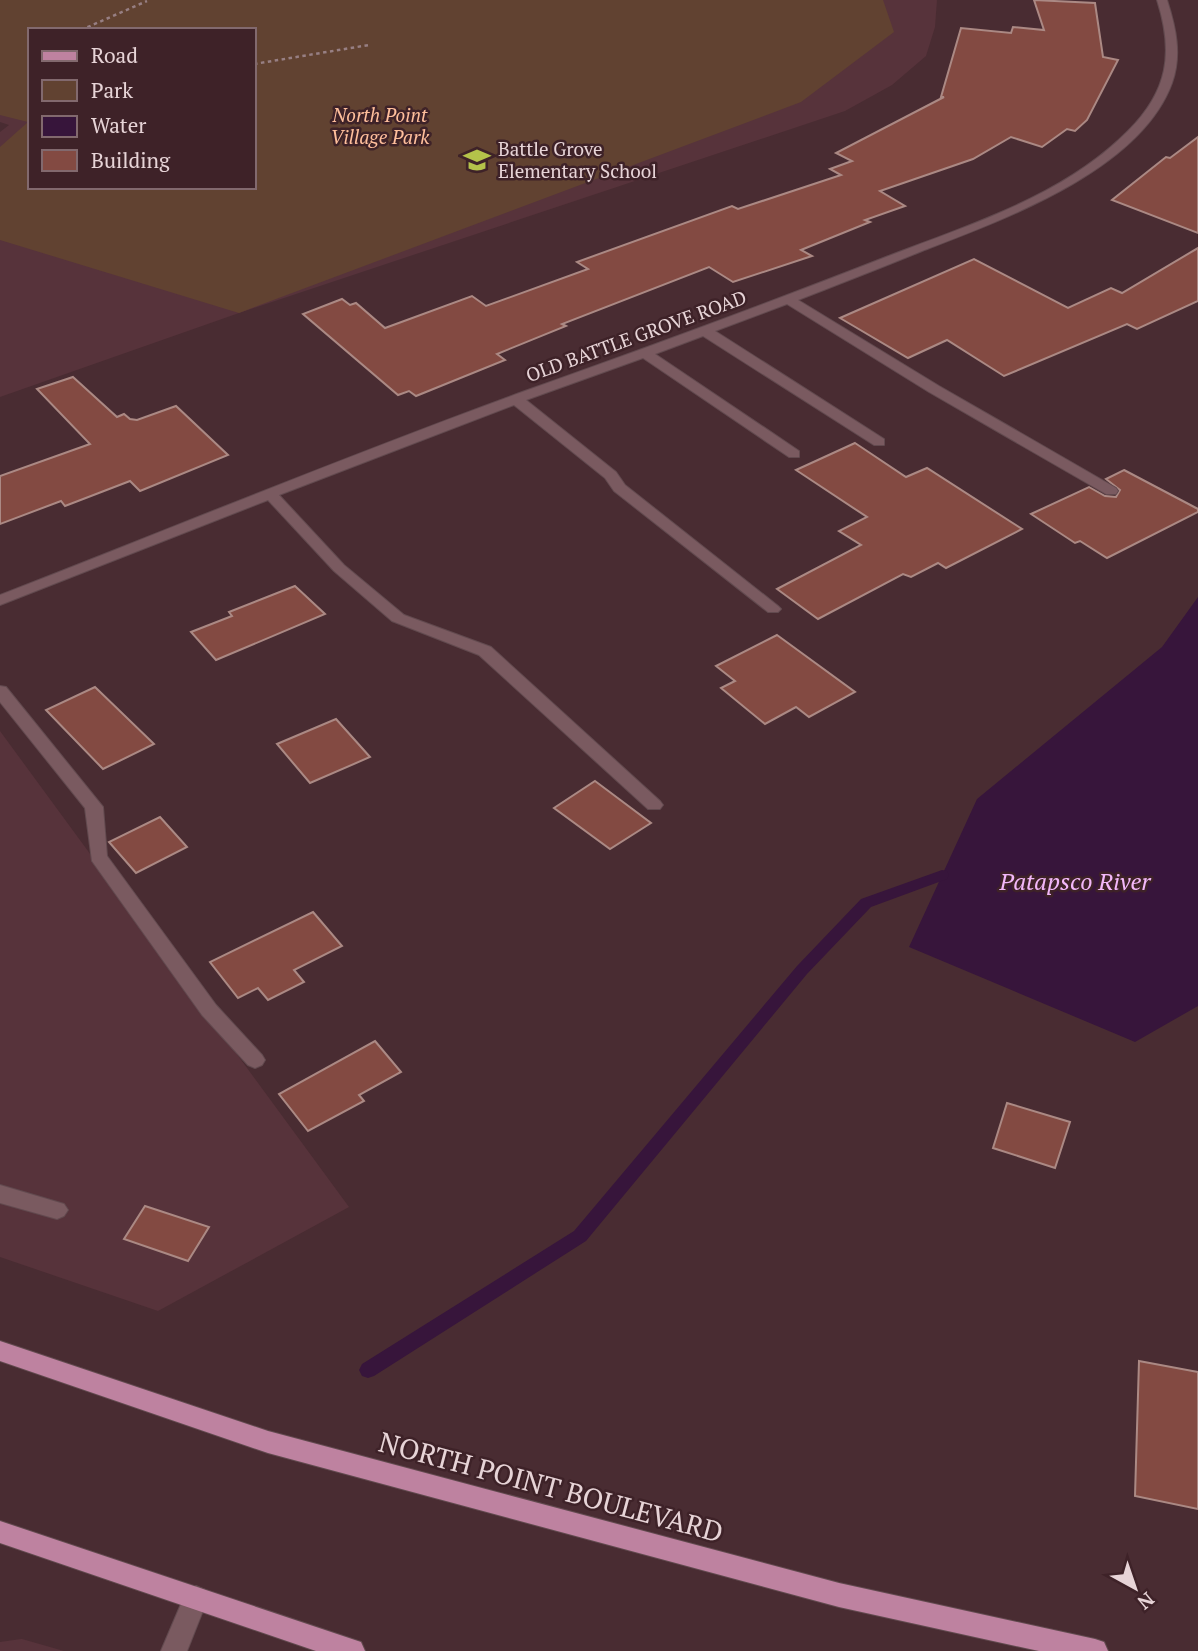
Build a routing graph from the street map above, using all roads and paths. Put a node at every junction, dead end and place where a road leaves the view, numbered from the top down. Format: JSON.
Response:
{"nodes":[{"id":1,"x":1163,"y":0,"type":"edge"},
{"id":2,"x":147,"y":1,"type":"edge"},
{"id":3,"x":86,"y":28,"type":"edge"},
{"id":4,"x":369,"y":45,"type":"dead end"},
{"id":5,"x":256,"y":64,"type":"edge"},
{"id":6,"x":789,"y":300,"type":"junction"},
{"id":7,"x":705,"y":331,"type":"junction"},
{"id":8,"x":645,"y":353,"type":"junction"},
{"id":9,"x":517,"y":400,"type":"junction"},
{"id":10,"x":879,"y":442,"type":"dead end"},
{"id":11,"x":794,"y":454,"type":"dead end"},
{"id":12,"x":1111,"y":491,"type":"dead end"},
{"id":13,"x":270,"y":494,"type":"junction"},
{"id":14,"x":0,"y":600,"type":"edge"},
{"id":15,"x":773,"y":609,"type":"dead end"},
{"id":16,"x":0,"y":691,"type":"edge"},
{"id":17,"x":654,"y":806,"type":"dead end"},
{"id":18,"x":255,"y":1060,"type":"dead end"},
{"id":19,"x":0,"y":1194,"type":"edge"},
{"id":20,"x":57,"y":1210,"type":"dead end"},
{"id":21,"x":0,"y":1351,"type":"edge"},
{"id":22,"x":0,"y":1532,"type":"edge"},
{"id":23,"x":196,"y":1598,"type":"junction"},
{"id":24,"x":173,"y":1651,"type":"edge"},
{"id":25,"x":352,"y":1651,"type":"edge"},
{"id":26,"x":1096,"y":1651,"type":"edge"}],
"edges":[{"from":1,"to":6,"type":"street","name":"OLD BATTLE GROVE ROAD"},
{"from":2,"to":3,"type":"path"},
{"from":4,"to":5,"type":"path"},
{"from":6,"to":7,"type":"street","name":"OLD BATTLE GROVE ROAD"},
{"from":6,"to":12,"type":"street"},
{"from":7,"to":8,"type":"street","name":"OLD BATTLE GROVE ROAD"},
{"from":7,"to":10,"type":"street"},
{"from":8,"to":9,"type":"street","name":"OLD BATTLE GROVE ROAD"},
{"from":8,"to":11,"type":"street"},
{"from":9,"to":13,"type":"street","name":"OLD BATTLE GROVE ROAD"},
{"from":9,"to":15,"type":"street"},
{"from":13,"to":14,"type":"street","name":"OLD BATTLE GROVE ROAD"},
{"from":13,"to":17,"type":"street"},
{"from":16,"to":18,"type":"street"},
{"from":19,"to":20,"type":"street"},
{"from":21,"to":26,"type":"main road","name":"NORTH POINT BOULEVARD"},
{"from":22,"to":23,"type":"main road"},
{"from":23,"to":24,"type":"street"},
{"from":23,"to":25,"type":"main road"}]}
